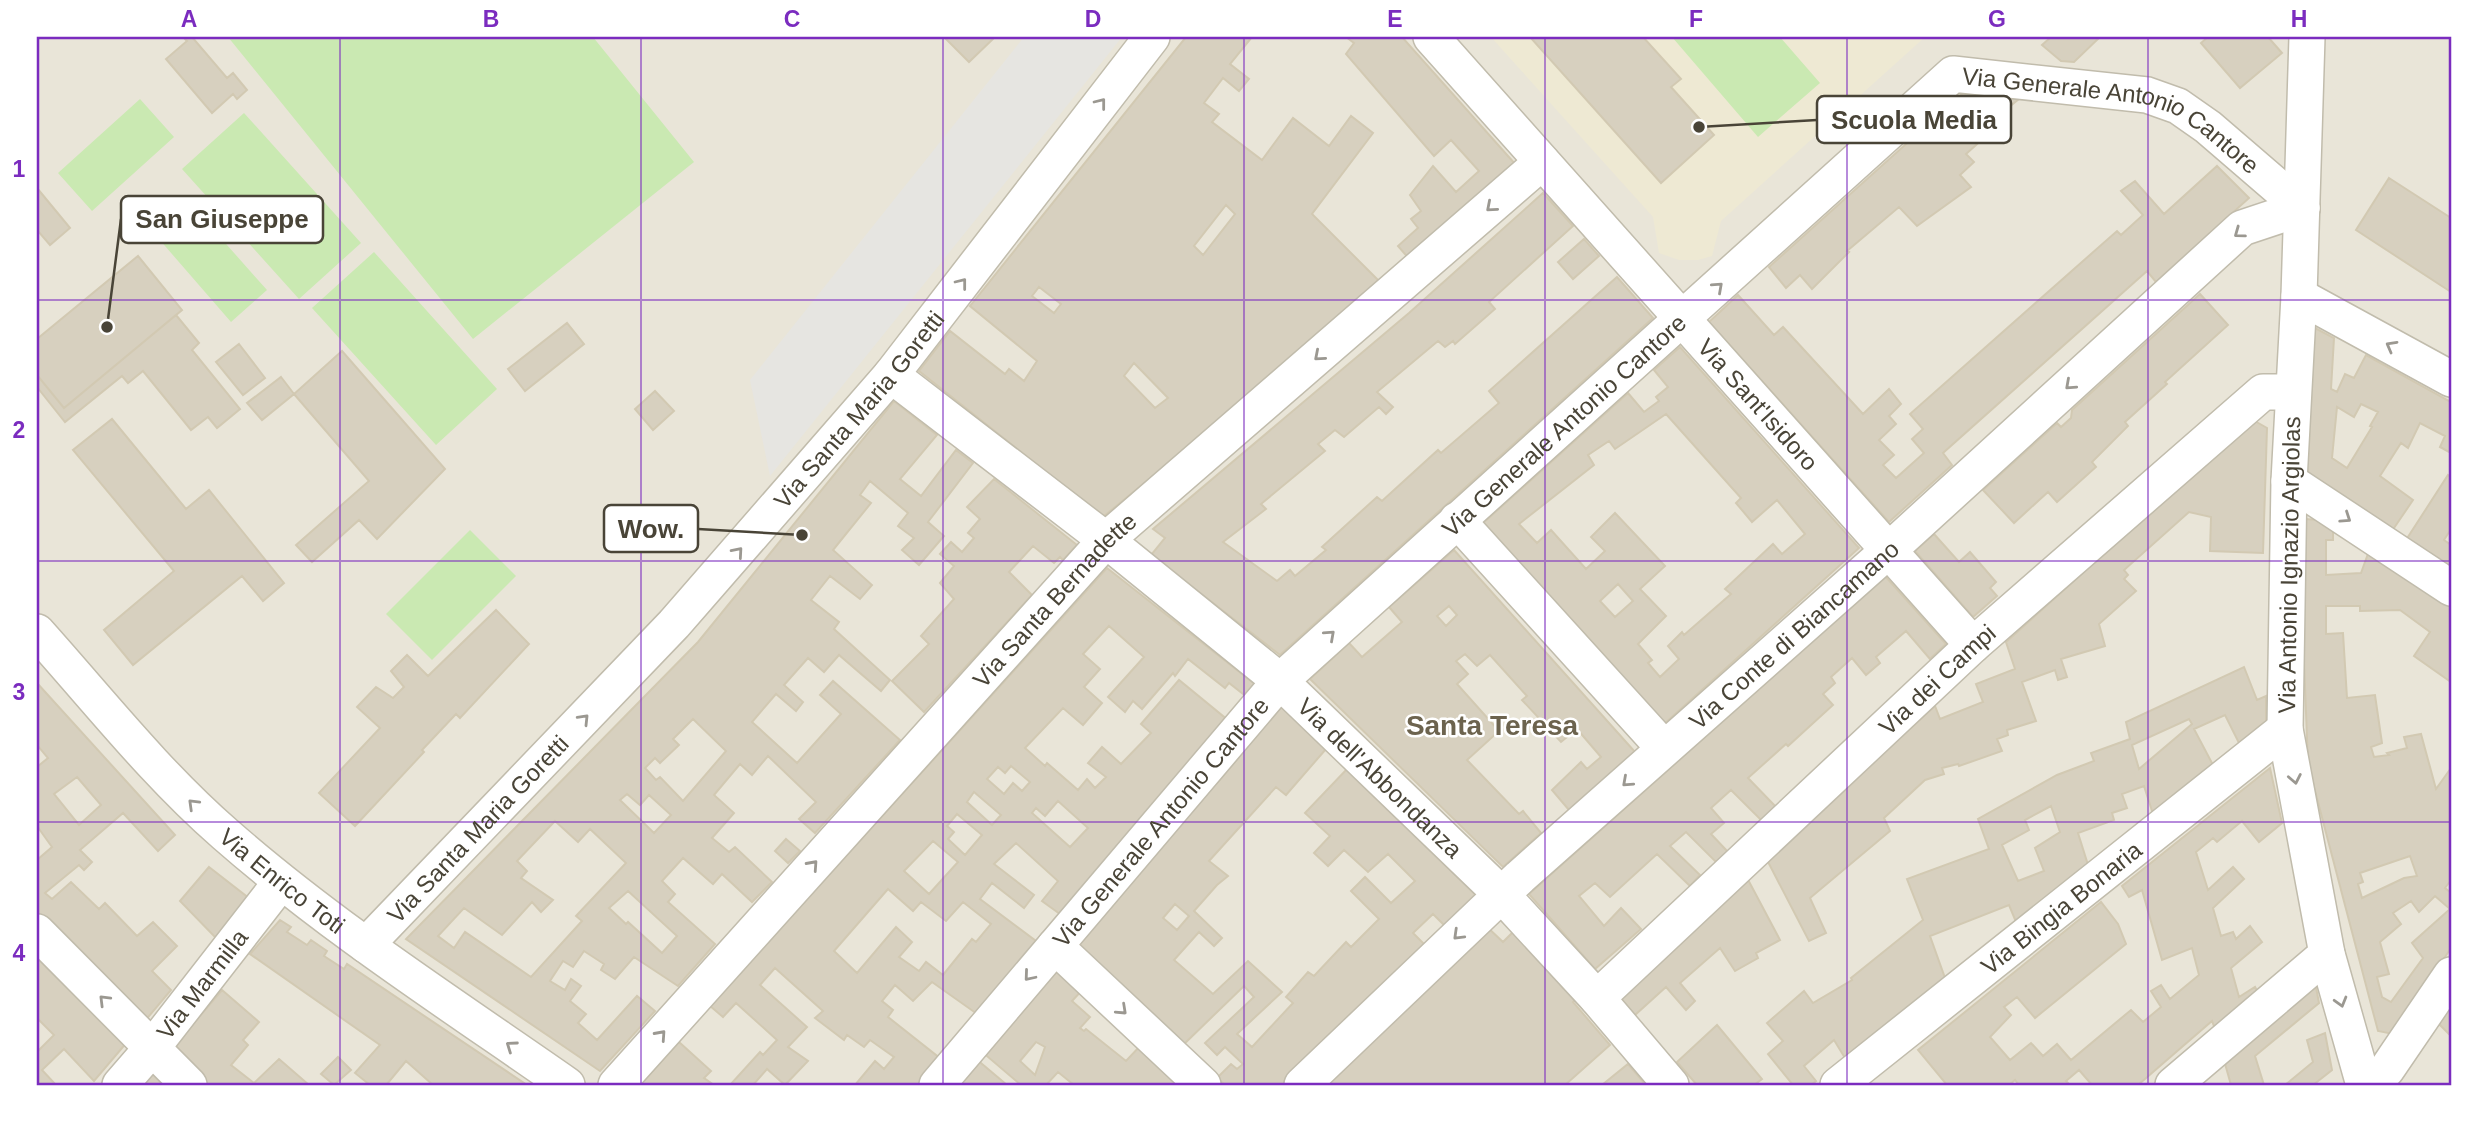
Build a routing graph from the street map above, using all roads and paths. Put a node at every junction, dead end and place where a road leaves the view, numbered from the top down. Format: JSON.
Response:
{"nodes":[{"id":1,"x":1152,"y":37,"type":"edge"},
{"id":2,"x":1431,"y":37,"type":"edge"},
{"id":3,"x":2307,"y":37,"type":"edge"},
{"id":4,"x":1542,"y":162,"type":"junction"},
{"id":5,"x":2302,"y":208,"type":"junction"},
{"id":6,"x":2299,"y":296,"type":"junction"},
{"id":7,"x":1683,"y":319,"type":"junction"},
{"id":8,"x":891,"y":375,"type":"junction"},
{"id":9,"x":2451,"y":379,"type":"edge"},
{"id":10,"x":2293,"y":392,"type":"junction"},
{"id":11,"x":2289,"y":481,"type":"junction"},
{"id":12,"x":1457,"y":520,"type":"junction"},
{"id":13,"x":1106,"y":540,"type":"junction"},
{"id":14,"x":1888,"y":550,"type":"junction"},
{"id":15,"x":2451,"y":588,"type":"edge"},
{"id":16,"x":37,"y":632,"type":"edge"},
{"id":17,"x":1973,"y":645,"type":"junction"},
{"id":18,"x":1280,"y":681,"type":"junction"},
{"id":19,"x":2285,"y":729,"type":"junction"},
{"id":20,"x":1664,"y":748,"type":"junction"},
{"id":21,"x":281,"y":882,"type":"junction"},
{"id":22,"x":1501,"y":894,"type":"junction"},
{"id":23,"x":37,"y":932,"type":"edge"},
{"id":24,"x":366,"y":944,"type":"junction"},
{"id":25,"x":1055,"y":946,"type":"junction"},
{"id":26,"x":2327,"y":954,"type":"junction"},
{"id":27,"x":2451,"y":975,"type":"edge"},
{"id":28,"x":1597,"y":998,"type":"junction"},
{"id":29,"x":152,"y":1048,"type":"junction"},
{"id":30,"x":120,"y":1085,"type":"edge"},
{"id":31,"x":189,"y":1085,"type":"edge"},
{"id":32,"x":567,"y":1085,"type":"edge"},
{"id":33,"x":615,"y":1085,"type":"edge"},
{"id":34,"x":937,"y":1085,"type":"edge"},
{"id":35,"x":1203,"y":1085,"type":"edge"},
{"id":36,"x":1302,"y":1085,"type":"edge"},
{"id":37,"x":1671,"y":1085,"type":"edge"},
{"id":38,"x":1838,"y":1085,"type":"edge"},
{"id":39,"x":2173,"y":1085,"type":"edge"},
{"id":40,"x":2364,"y":1085,"type":"edge"},
{"id":41,"x":2372,"y":1085,"type":"edge"}],
"edges":[{"from":8,"to":1,"type":"street","name":"Via Santa Maria Goretti","one_way":true},
{"from":2,"to":4,"type":"street","name":"Via Sant'Isidoro"},
{"from":3,"to":5,"type":"street","name":"Via Antonio Ignazio Argiolas"},
{"from":4,"to":7,"type":"street","name":"Via Sant'Isidoro"},
{"from":4,"to":13,"type":"street","name":"Via Santa Bernadette","one_way":true},
{"from":5,"to":6,"type":"street","name":"Via Antonio Ignazio Argiolas"},
{"from":7,"to":5,"type":"street","name":"Via Generale Antonio Cantore","one_way":true},
{"from":5,"to":14,"type":"street","name":"Via Conte di Biancamano","one_way":true},
{"from":9,"to":6,"type":"street","one_way":true},
{"from":6,"to":10,"type":"street","name":"Via Antonio Ignazio Argiolas"},
{"from":7,"to":12,"type":"street","name":"Via Generale Antonio Cantore"},
{"from":7,"to":14,"type":"street","name":"Via Sant'Isidoro"},
{"from":8,"to":13,"type":"street","name":"Via dell'Abbondanza"},
{"from":24,"to":8,"type":"street","name":"Via Santa Maria Goretti","one_way":true},
{"from":10,"to":11,"type":"street","name":"Via Antonio Ignazio Argiolas"},
{"from":10,"to":17,"type":"street","name":"Via dei Campi"},
{"from":11,"to":15,"type":"street","one_way":true},
{"from":11,"to":19,"type":"street","name":"Via Antonio Ignazio Argiolas"},
{"from":18,"to":12,"type":"street","name":"Via Generale Antonio Cantore","one_way":true},
{"from":12,"to":20,"type":"street"},
{"from":13,"to":18,"type":"street","name":"Via dell'Abbondanza"},
{"from":33,"to":13,"type":"street","name":"Via Santa Bernadette","one_way":true},
{"from":14,"to":17,"type":"street","name":"Via Sant'Isidoro"},
{"from":14,"to":20,"type":"street","name":"Via Conte di Biancamano"},
{"from":21,"to":16,"type":"street","name":"Via Enrico Toti","one_way":true},
{"from":17,"to":28,"type":"street","name":"Via dei Campi"},
{"from":18,"to":22,"type":"street","name":"Via dell'Abbondanza"},
{"from":18,"to":25,"type":"street","name":"Via Generale Antonio Cantore"},
{"from":19,"to":26,"type":"street","name":"Via Antonio Ignazio Argiolas","one_way":true},
{"from":19,"to":38,"type":"street","name":"Via Bingia Bonaria"},
{"from":20,"to":22,"type":"street","name":"Via Conte di Biancamano","one_way":true},
{"from":21,"to":24,"type":"street","name":"Via Enrico Toti"},
{"from":21,"to":29,"type":"street","name":"Via Marmilla"},
{"from":22,"to":28,"type":"street","name":"Via dell'Abbondanza"},
{"from":22,"to":36,"type":"street","name":"Via Conte di Biancamano","one_way":true},
{"from":29,"to":23,"type":"street","one_way":true},
{"from":32,"to":24,"type":"street","name":"Via Enrico Toti","one_way":true},
{"from":25,"to":34,"type":"street","name":"Via Generale Antonio Cantore","one_way":true},
{"from":25,"to":35,"type":"street","one_way":true},
{"from":26,"to":39,"type":"street"},
{"from":26,"to":40,"type":"street","name":"Via Antonio Ignazio Argiolas","one_way":true},
{"from":27,"to":41,"type":"street"},
{"from":28,"to":37,"type":"street","name":"Via dell'Abbondanza"},
{"from":29,"to":30,"type":"street","name":"Via Marmilla"},
{"from":29,"to":31,"type":"street"}]}
